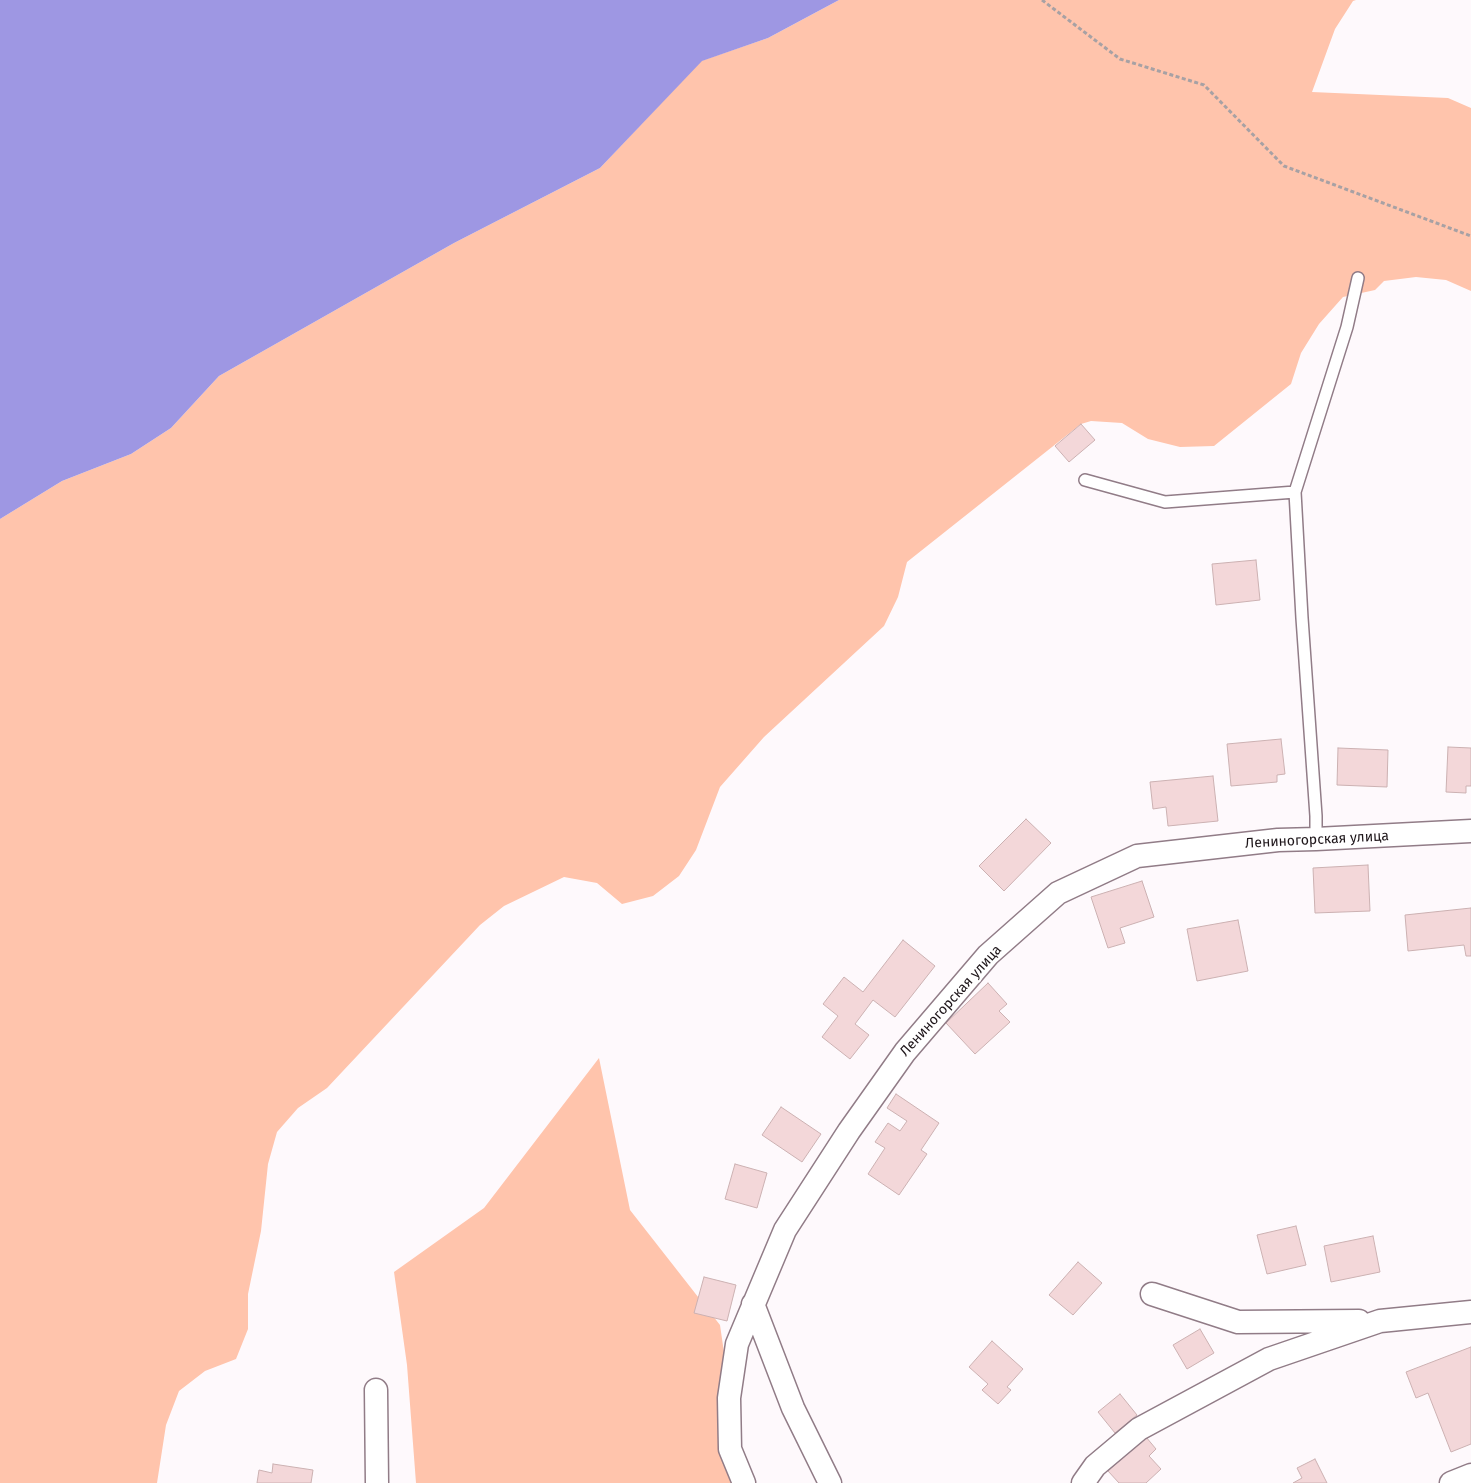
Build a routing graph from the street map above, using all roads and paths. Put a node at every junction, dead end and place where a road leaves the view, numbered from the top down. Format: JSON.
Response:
{"nodes":[{"id":1,"x":1042,"y":0,"type":"edge"},
{"id":2,"x":1471,"y":236,"type":"edge"},
{"id":3,"x":1358,"y":278,"type":"dead end"},
{"id":4,"x":1085,"y":480,"type":"dead end"},
{"id":5,"x":1295,"y":492,"type":"junction"},
{"id":6,"x":1471,"y":831,"type":"edge"},
{"id":7,"x":1316,"y":839,"type":"junction"},
{"id":8,"x":1152,"y":1294,"type":"dead end"},
{"id":9,"x":753,"y":1304,"type":"junction"},
{"id":10,"x":1471,"y":1312,"type":"edge"},
{"id":11,"x":1380,"y":1321,"type":"junction"},
{"id":12,"x":376,"y":1390,"type":"dead end"},
{"id":13,"x":1471,"y":1475,"type":"edge"},
{"id":14,"x":377,"y":1483,"type":"edge"},
{"id":15,"x":744,"y":1483,"type":"edge"},
{"id":16,"x":830,"y":1483,"type":"edge"},
{"id":17,"x":1083,"y":1483,"type":"edge"},
{"id":18,"x":1451,"y":1483,"type":"edge"}],
"edges":[{"from":1,"to":2,"type":"path"},
{"from":3,"to":5,"type":"lane"},
{"from":4,"to":5,"type":"lane"},
{"from":5,"to":7,"type":"lane"},
{"from":6,"to":7,"type":"street","name":"Лениногорская улица"},
{"from":7,"to":9,"type":"street","name":"Лениногорская улица"},
{"from":8,"to":11,"type":"street"},
{"from":9,"to":15,"type":"street","name":"Лениногорская улица"},
{"from":9,"to":16,"type":"street"},
{"from":10,"to":11,"type":"street"},
{"from":11,"to":17,"type":"street"},
{"from":12,"to":14,"type":"street"},
{"from":13,"to":18,"type":"street"}]}
